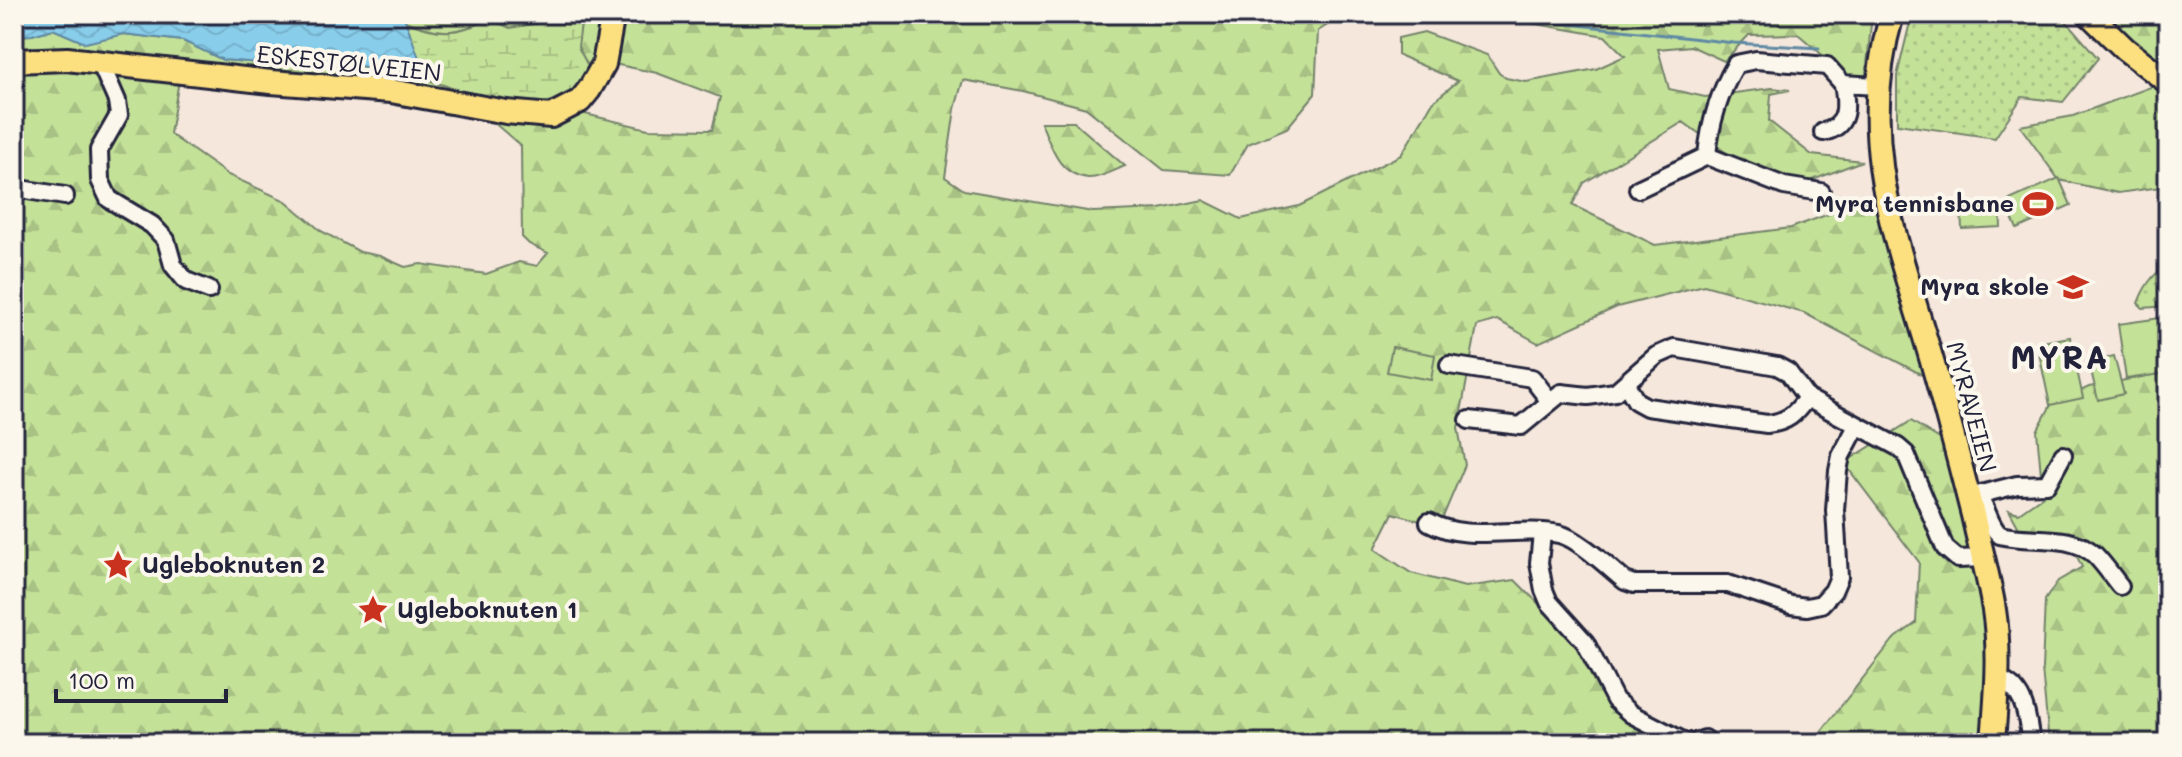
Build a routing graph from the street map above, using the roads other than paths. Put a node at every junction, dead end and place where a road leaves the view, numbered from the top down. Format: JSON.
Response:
{"nodes":[{"id":1,"x":613,"y":14,"type":"edge"},
{"id":2,"x":1892,"y":14,"type":"edge"},
{"id":3,"x":2089,"y":14,"type":"edge"},
{"id":4,"x":14,"y":61,"type":"edge"},
{"id":5,"x":100,"y":62,"type":"junction"},
{"id":6,"x":2168,"y":82,"type":"edge"},
{"id":7,"x":1843,"y":84,"type":"junction"},
{"id":8,"x":1877,"y":86,"type":"junction"},
{"id":9,"x":1823,"y":132,"type":"dead end"},
{"id":10,"x":1707,"y":156,"type":"junction"},
{"id":11,"x":14,"y":188,"type":"edge"},
{"id":12,"x":1638,"y":189,"type":"dead end"},
{"id":13,"x":1821,"y":192,"type":"dead end"},
{"id":14,"x":65,"y":196,"type":"dead end"},
{"id":15,"x":209,"y":290,"type":"dead end"},
{"id":16,"x":1449,"y":365,"type":"dead end"},
{"id":17,"x":1626,"y":384,"type":"junction"},
{"id":18,"x":1807,"y":398,"type":"junction"},
{"id":19,"x":1549,"y":400,"type":"junction"},
{"id":20,"x":1469,"y":420,"type":"dead end"},
{"id":21,"x":1857,"y":426,"type":"junction"},
{"id":22,"x":2063,"y":455,"type":"dead end"},
{"id":23,"x":1972,"y":493,"type":"junction"},
{"id":24,"x":1429,"y":522,"type":"dead end"},
{"id":25,"x":1542,"y":533,"type":"junction"},
{"id":26,"x":1983,"y":558,"type":"junction"},
{"id":27,"x":2120,"y":586,"type":"dead end"},
{"id":28,"x":1997,"y":679,"type":"junction"},
{"id":29,"x":1705,"y":739,"type":"dead end"},
{"id":30,"x":1993,"y":743,"type":"edge"},
{"id":31,"x":2031,"y":743,"type":"edge"}],
"edges":[{"from":1,"to":5,"type":"main road","name":"ESKESTØLVEIEN"},
{"from":2,"to":8,"type":"main road","name":"MYRAVEIEN"},
{"from":3,"to":6,"type":"main road"},
{"from":4,"to":5,"type":"main road","name":"ESKESTØLVEIEN"},
{"from":5,"to":15,"type":"street"},
{"from":7,"to":8,"type":"street"},
{"from":7,"to":9,"type":"street"},
{"from":7,"to":10,"type":"street"},
{"from":8,"to":23,"type":"main road","name":"MYRAVEIEN"},
{"from":10,"to":12,"type":"street"},
{"from":10,"to":13,"type":"street"},
{"from":11,"to":14,"type":"street"},
{"from":16,"to":19,"type":"street"},
{"from":17,"to":18,"type":"street"},
{"from":17,"to":18,"type":"street"},
{"from":17,"to":19,"type":"street"},
{"from":18,"to":21,"type":"street"},
{"from":19,"to":20,"type":"street"},
{"from":21,"to":25,"type":"street"},
{"from":21,"to":26,"type":"street"},
{"from":22,"to":23,"type":"street"},
{"from":23,"to":26,"type":"main road","name":"MYRAVEIEN"},
{"from":23,"to":27,"type":"street"},
{"from":24,"to":25,"type":"street"},
{"from":25,"to":29,"type":"street"},
{"from":26,"to":28,"type":"main road","name":"MYRAVEIEN"},
{"from":28,"to":30,"type":"main road","name":"MYRAVEIEN"},
{"from":28,"to":31,"type":"street"}]}
